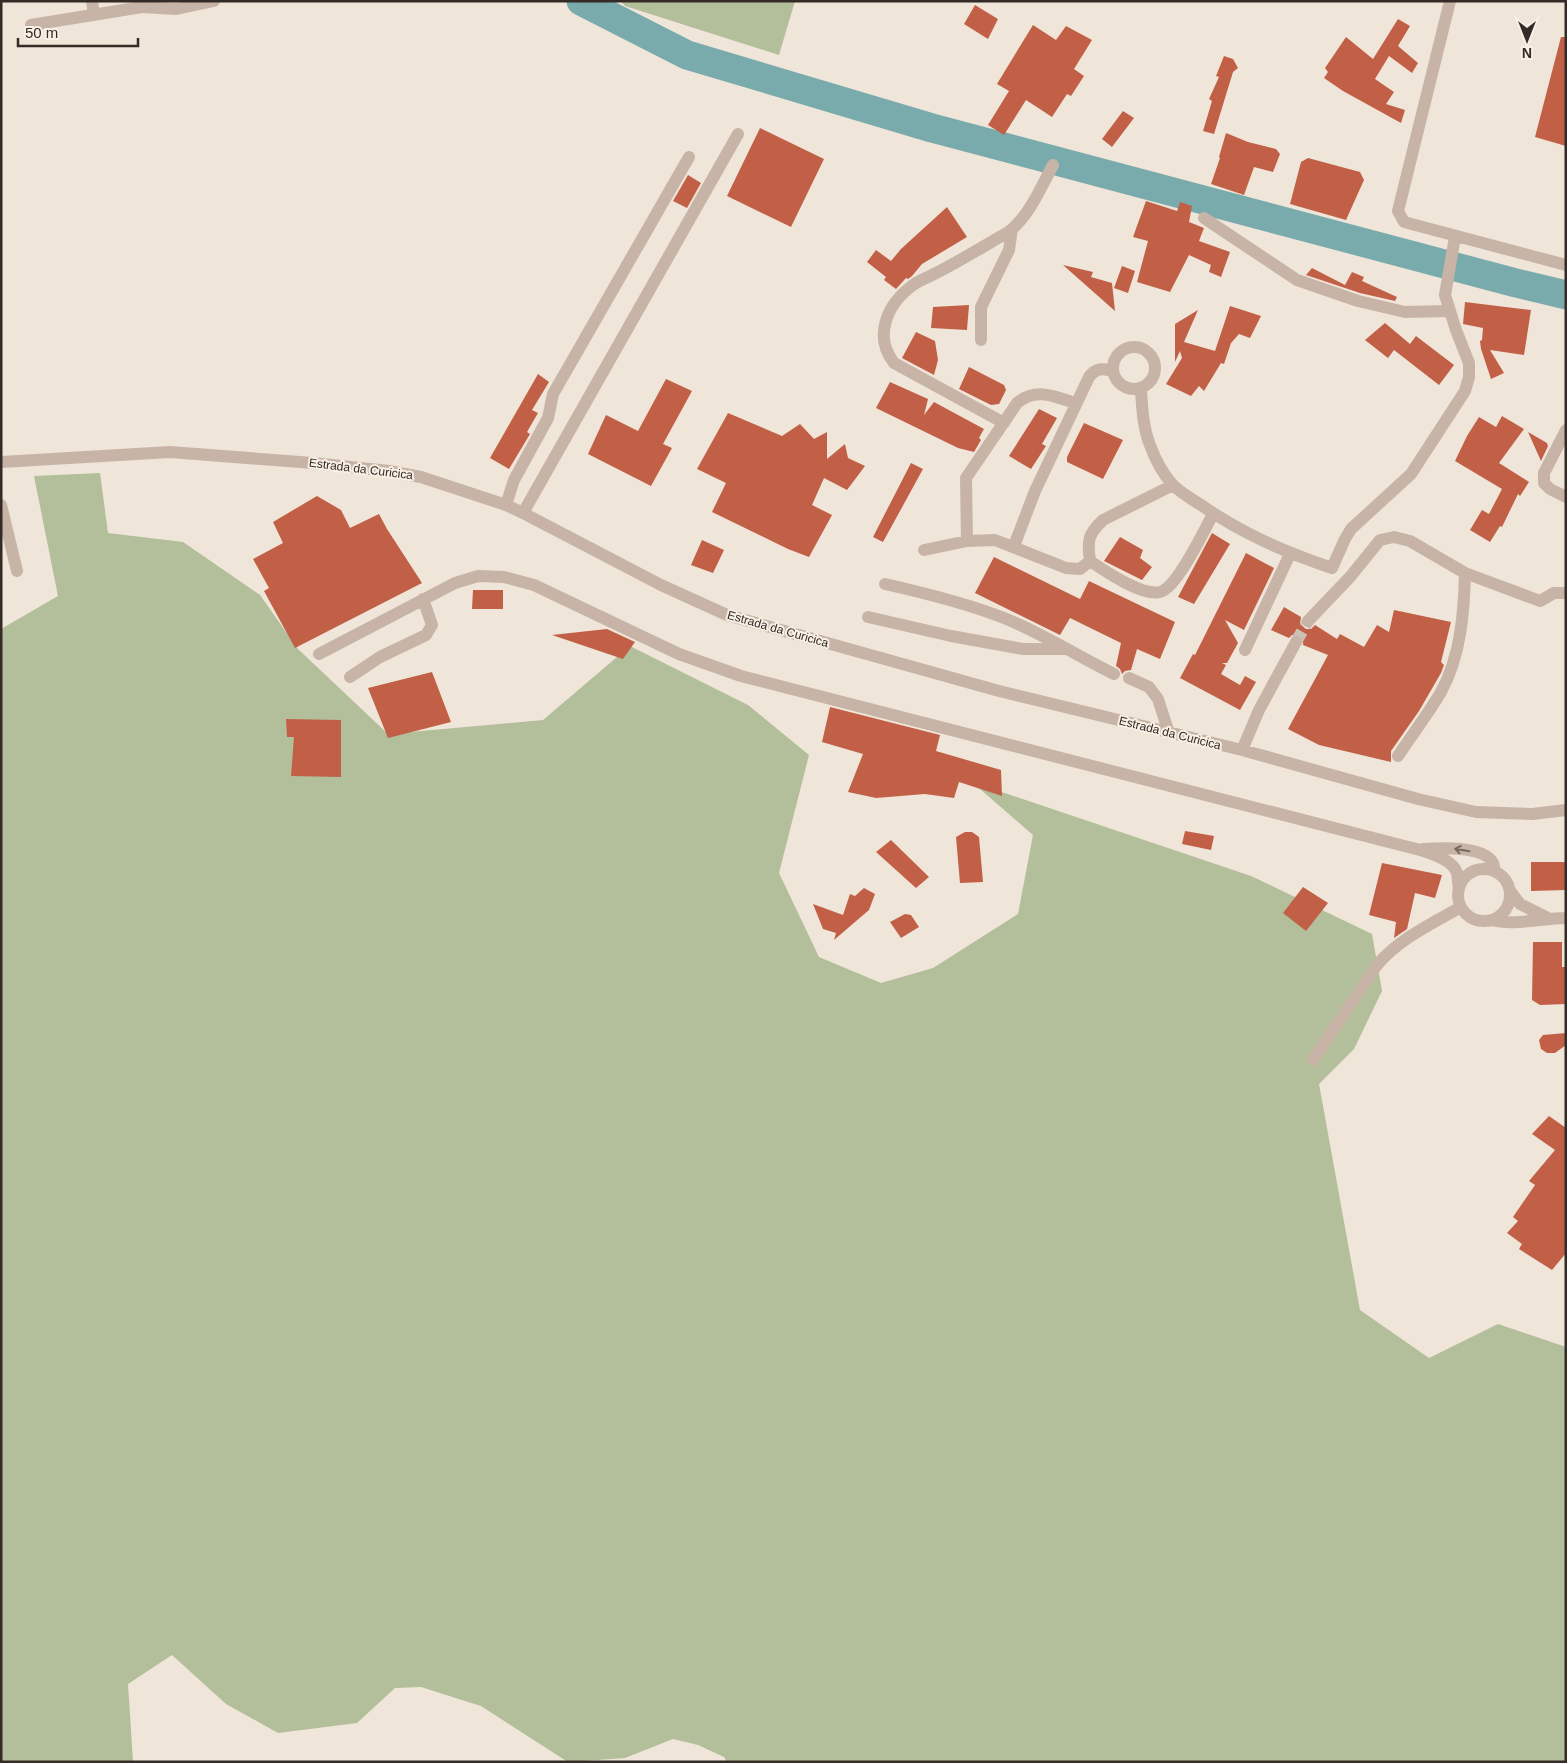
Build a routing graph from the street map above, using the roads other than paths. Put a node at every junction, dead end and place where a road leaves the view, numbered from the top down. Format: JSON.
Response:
{"nodes":[{"id":1,"x":92,"y":1,"type":"edge"},
{"id":2,"x":214,"y":1,"type":"edge"},
{"id":3,"x":1450,"y":1,"type":"edge"},
{"id":4,"x":94,"y":15,"type":"junction"},
{"id":5,"x":31,"y":25,"type":"dead end"},
{"id":6,"x":738,"y":134,"type":"dead end"},
{"id":7,"x":689,"y":157,"type":"dead end"},
{"id":8,"x":1053,"y":165,"type":"dead end"},
{"id":9,"x":1204,"y":218,"type":"dead end"},
{"id":10,"x":1012,"y":229,"type":"junction"},
{"id":11,"x":1454,"y":242,"type":"junction"},
{"id":12,"x":1566,"y":265,"type":"edge"},
{"id":13,"x":1449,"y":311,"type":"junction"},
{"id":14,"x":981,"y":340,"type":"dead end"},
{"id":15,"x":1113,"y":372,"type":"junction"},
{"id":16,"x":1140,"y":389,"type":"junction"},
{"id":17,"x":1076,"y":404,"type":"junction"},
{"id":18,"x":1004,"y":423,"type":"junction"},
{"id":19,"x":1566,"y":430,"type":"edge"},
{"id":20,"x":1,"y":462,"type":"edge"},
{"id":21,"x":1173,"y":485,"type":"junction"},
{"id":22,"x":1566,"y":497,"type":"edge"},
{"id":23,"x":1,"y":505,"type":"edge"},
{"id":24,"x":506,"y":505,"type":"junction"},
{"id":25,"x":523,"y":513,"type":"junction"},
{"id":26,"x":1213,"y":514,"type":"junction"},
{"id":27,"x":967,"y":541,"type":"junction"},
{"id":28,"x":1014,"y":546,"type":"junction"},
{"id":29,"x":924,"y":550,"type":"dead end"},
{"id":30,"x":1290,"y":554,"type":"junction"},
{"id":31,"x":1090,"y":561,"type":"junction"},
{"id":32,"x":1332,"y":568,"type":"junction"},
{"id":33,"x":17,"y":571,"type":"dead end"},
{"id":34,"x":1466,"y":572,"type":"junction"},
{"id":35,"x":1350,"y":577,"type":"junction"},
{"id":36,"x":885,"y":584,"type":"dead end"},
{"id":37,"x":1566,"y":593,"type":"edge"},
{"id":38,"x":423,"y":599,"type":"junction"},
{"id":39,"x":868,"y":617,"type":"dead end"},
{"id":40,"x":1308,"y":621,"type":"tunnel mouth"},
{"id":41,"x":1296,"y":642,"type":"tunnel mouth"},
{"id":42,"x":1066,"y":649,"type":"junction"},
{"id":43,"x":1246,"y":650,"type":"dead end"},
{"id":44,"x":319,"y":654,"type":"dead end"},
{"id":45,"x":1114,"y":674,"type":"dead end"},
{"id":46,"x":350,"y":677,"type":"dead end"},
{"id":47,"x":1129,"y":678,"type":"dead end"},
{"id":48,"x":1169,"y":733,"type":"junction"},
{"id":49,"x":1242,"y":750,"type":"junction"},
{"id":50,"x":1398,"y":756,"type":"dead end"},
{"id":51,"x":1566,"y":810,"type":"edge"},
{"id":52,"x":1420,"y":850,"type":"junction"},
{"id":53,"x":1495,"y":871,"type":"junction"},
{"id":54,"x":1458,"y":889,"type":"junction"},
{"id":55,"x":1511,"y":892,"type":"junction"},
{"id":56,"x":1461,"y":907,"type":"junction"},
{"id":57,"x":1548,"y":918,"type":"junction"},
{"id":58,"x":1566,"y":918,"type":"edge"},
{"id":59,"x":1492,"y":920,"type":"junction"},
{"id":60,"x":1313,"y":1060,"type":"dead end"}],
"edges":[{"from":1,"to":4,"type":"street"},
{"from":2,"to":4,"type":"street"},
{"from":3,"to":11,"type":"street"},
{"from":4,"to":5,"type":"street"},
{"from":6,"to":25,"type":"street"},
{"from":7,"to":24,"type":"street"},
{"from":8,"to":10,"type":"street"},
{"from":9,"to":13,"type":"street"},
{"from":10,"to":14,"type":"street"},
{"from":10,"to":18,"type":"street"},
{"from":11,"to":12,"type":"street"},
{"from":11,"to":13,"type":"street"},
{"from":13,"to":32,"type":"street"},
{"from":15,"to":16,"type":"street"},
{"from":15,"to":16,"type":"street"},
{"from":15,"to":17,"type":"street"},
{"from":16,"to":21,"type":"street"},
{"from":17,"to":18,"type":"street"},
{"from":17,"to":28,"type":"street"},
{"from":18,"to":27,"type":"street"},
{"from":19,"to":22,"type":"street"},
{"from":20,"to":24,"type":"street","name":"Estrada da Curicica"},
{"from":21,"to":26,"type":"street"},
{"from":21,"to":31,"type":"street"},
{"from":23,"to":33,"type":"street"},
{"from":24,"to":25,"type":"street","name":"Estrada da Curicica"},
{"from":25,"to":48,"type":"street","name":"Estrada da Curicica"},
{"from":26,"to":30,"type":"street"},
{"from":26,"to":31,"type":"street"},
{"from":27,"to":28,"type":"street"},
{"from":27,"to":29,"type":"street"},
{"from":28,"to":31,"type":"street"},
{"from":30,"to":32,"type":"street"},
{"from":30,"to":43,"type":"street"},
{"from":32,"to":35,"type":"street"},
{"from":34,"to":35,"type":"street"},
{"from":34,"to":37,"type":"street"},
{"from":34,"to":50,"type":"street"},
{"from":35,"to":40,"type":"street"},
{"from":36,"to":42,"type":"street"},
{"from":38,"to":44,"type":"street"},
{"from":38,"to":46,"type":"street"},
{"from":38,"to":52,"type":"street"},
{"from":39,"to":42,"type":"street"},
{"from":41,"to":49,"type":"street"},
{"from":42,"to":45,"type":"street"},
{"from":47,"to":48,"type":"street"},
{"from":48,"to":49,"type":"street","name":"Estrada da Curicica"},
{"from":49,"to":51,"type":"street","name":"Estrada da Curicica"},
{"from":53,"to":52,"type":"street","one_way":true},
{"from":52,"to":54,"type":"street"},
{"from":53,"to":54,"type":"street"},
{"from":53,"to":55,"type":"street"},
{"from":54,"to":56,"type":"street"},
{"from":55,"to":57,"type":"street"},
{"from":55,"to":59,"type":"street"},
{"from":56,"to":59,"type":"street"},
{"from":56,"to":60,"type":"street"},
{"from":57,"to":58,"type":"street"},
{"from":57,"to":59,"type":"street"}]}
